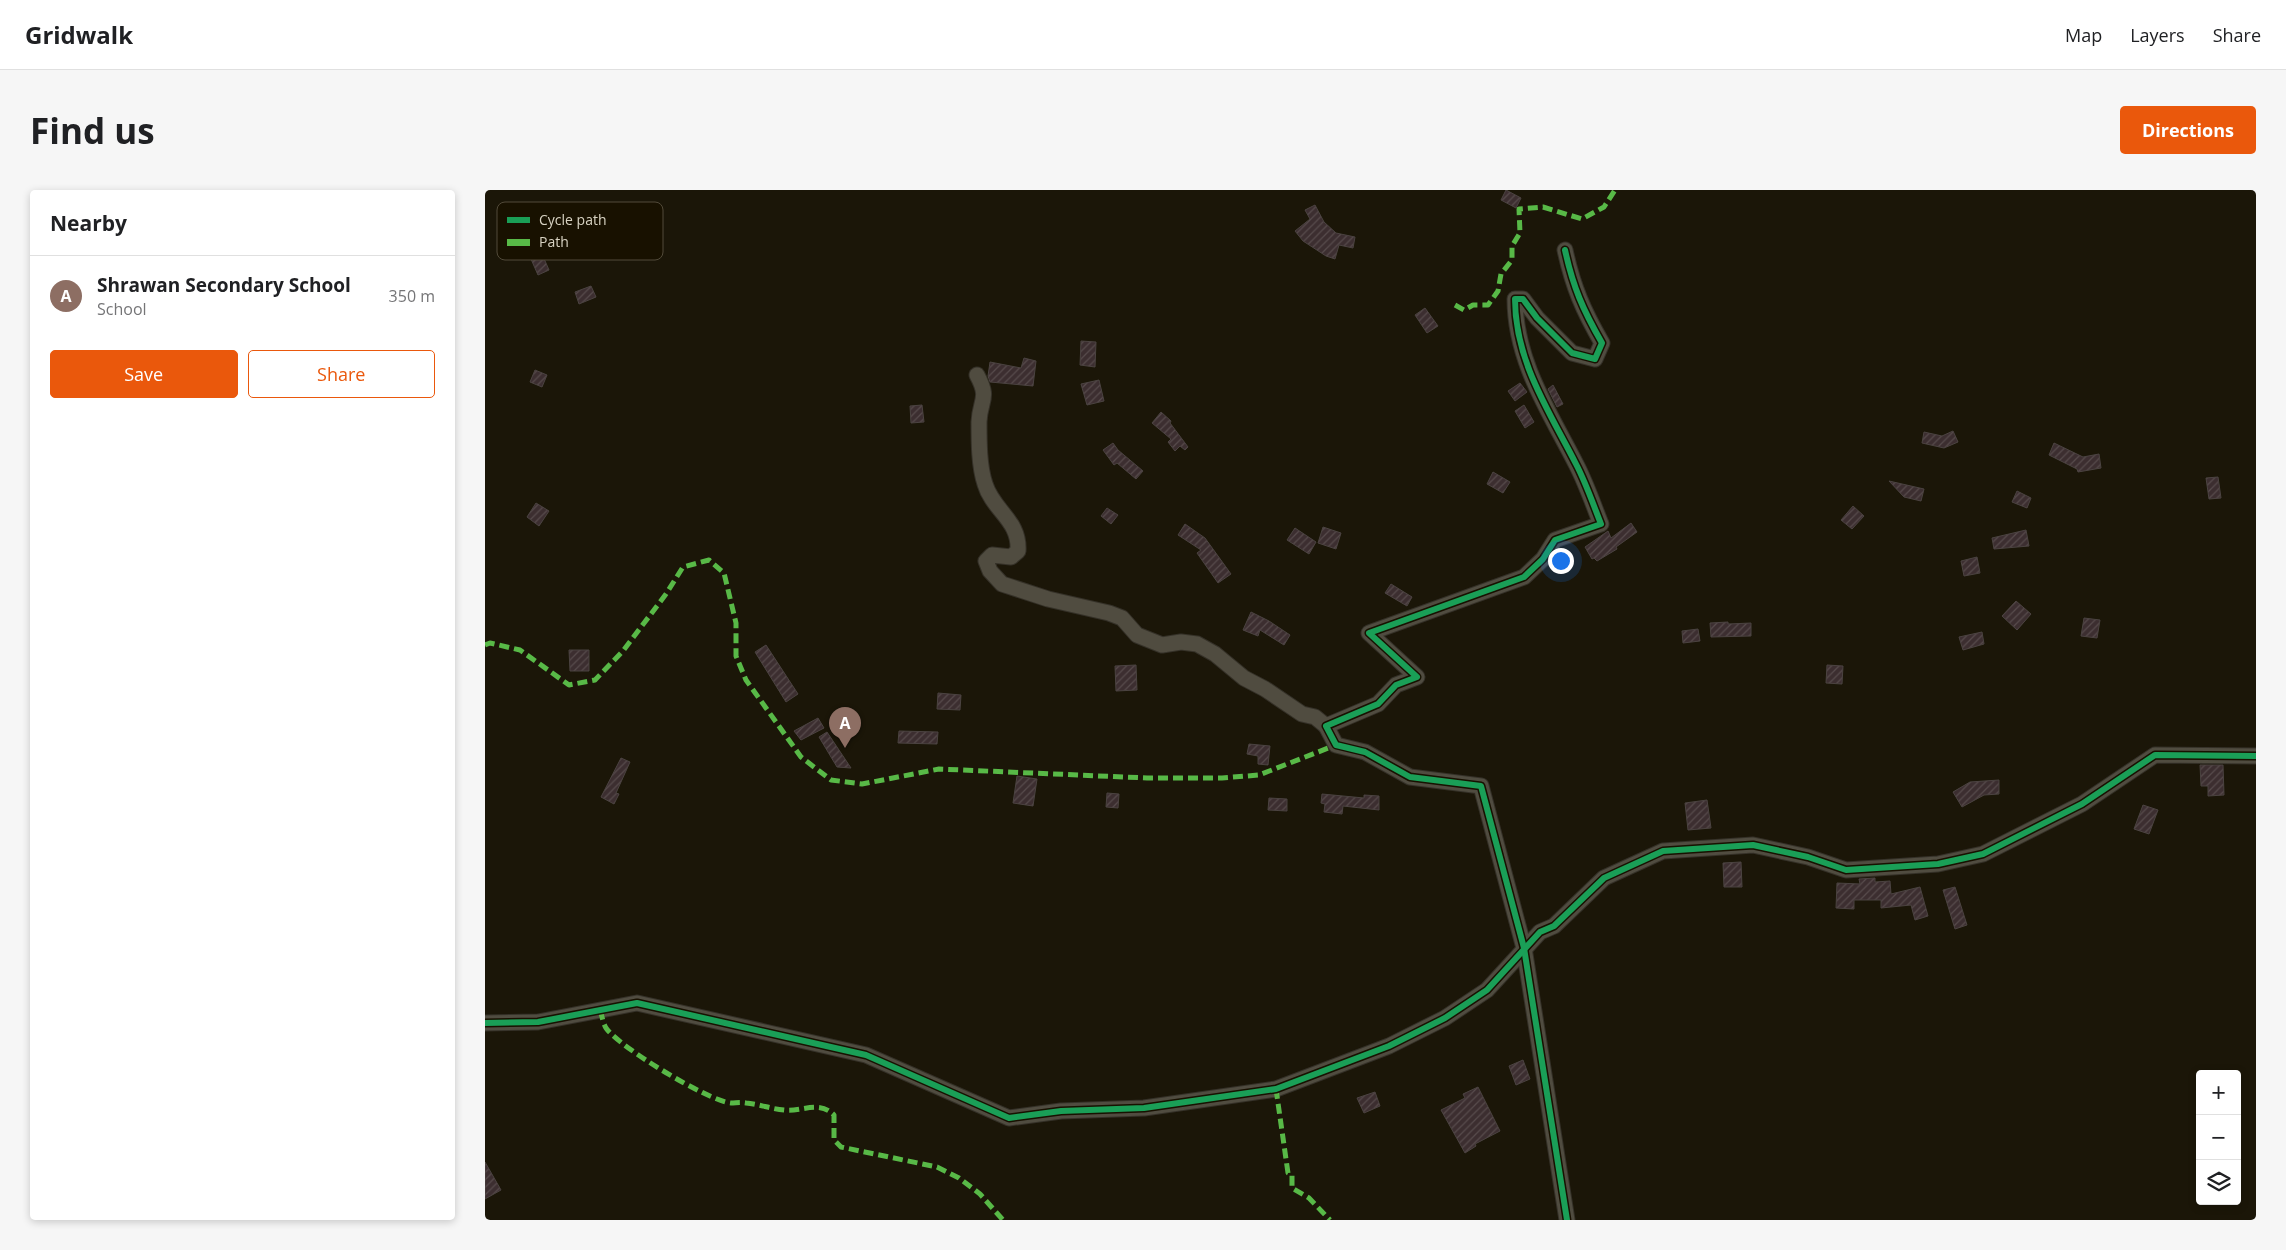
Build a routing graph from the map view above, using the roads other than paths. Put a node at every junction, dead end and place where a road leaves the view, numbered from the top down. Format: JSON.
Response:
{"nodes":[{"id":1,"x":1565,"y":250,"type":"dead end"},
{"id":2,"x":977,"y":375,"type":"dead end"},
{"id":3,"x":1326,"y":726,"type":"junction"},
{"id":4,"x":2256,"y":756,"type":"edge"},
{"id":5,"x":1524,"y":948,"type":"junction"},
{"id":6,"x":485,"y":1023,"type":"edge"},
{"id":7,"x":1567,"y":1220,"type":"edge"}],
"edges":[{"from":1,"to":3,"type":"street"},
{"from":2,"to":3,"type":"street"},
{"from":3,"to":5,"type":"street"},
{"from":4,"to":5,"type":"street"},
{"from":5,"to":6,"type":"street"},
{"from":5,"to":7,"type":"street"}]}
